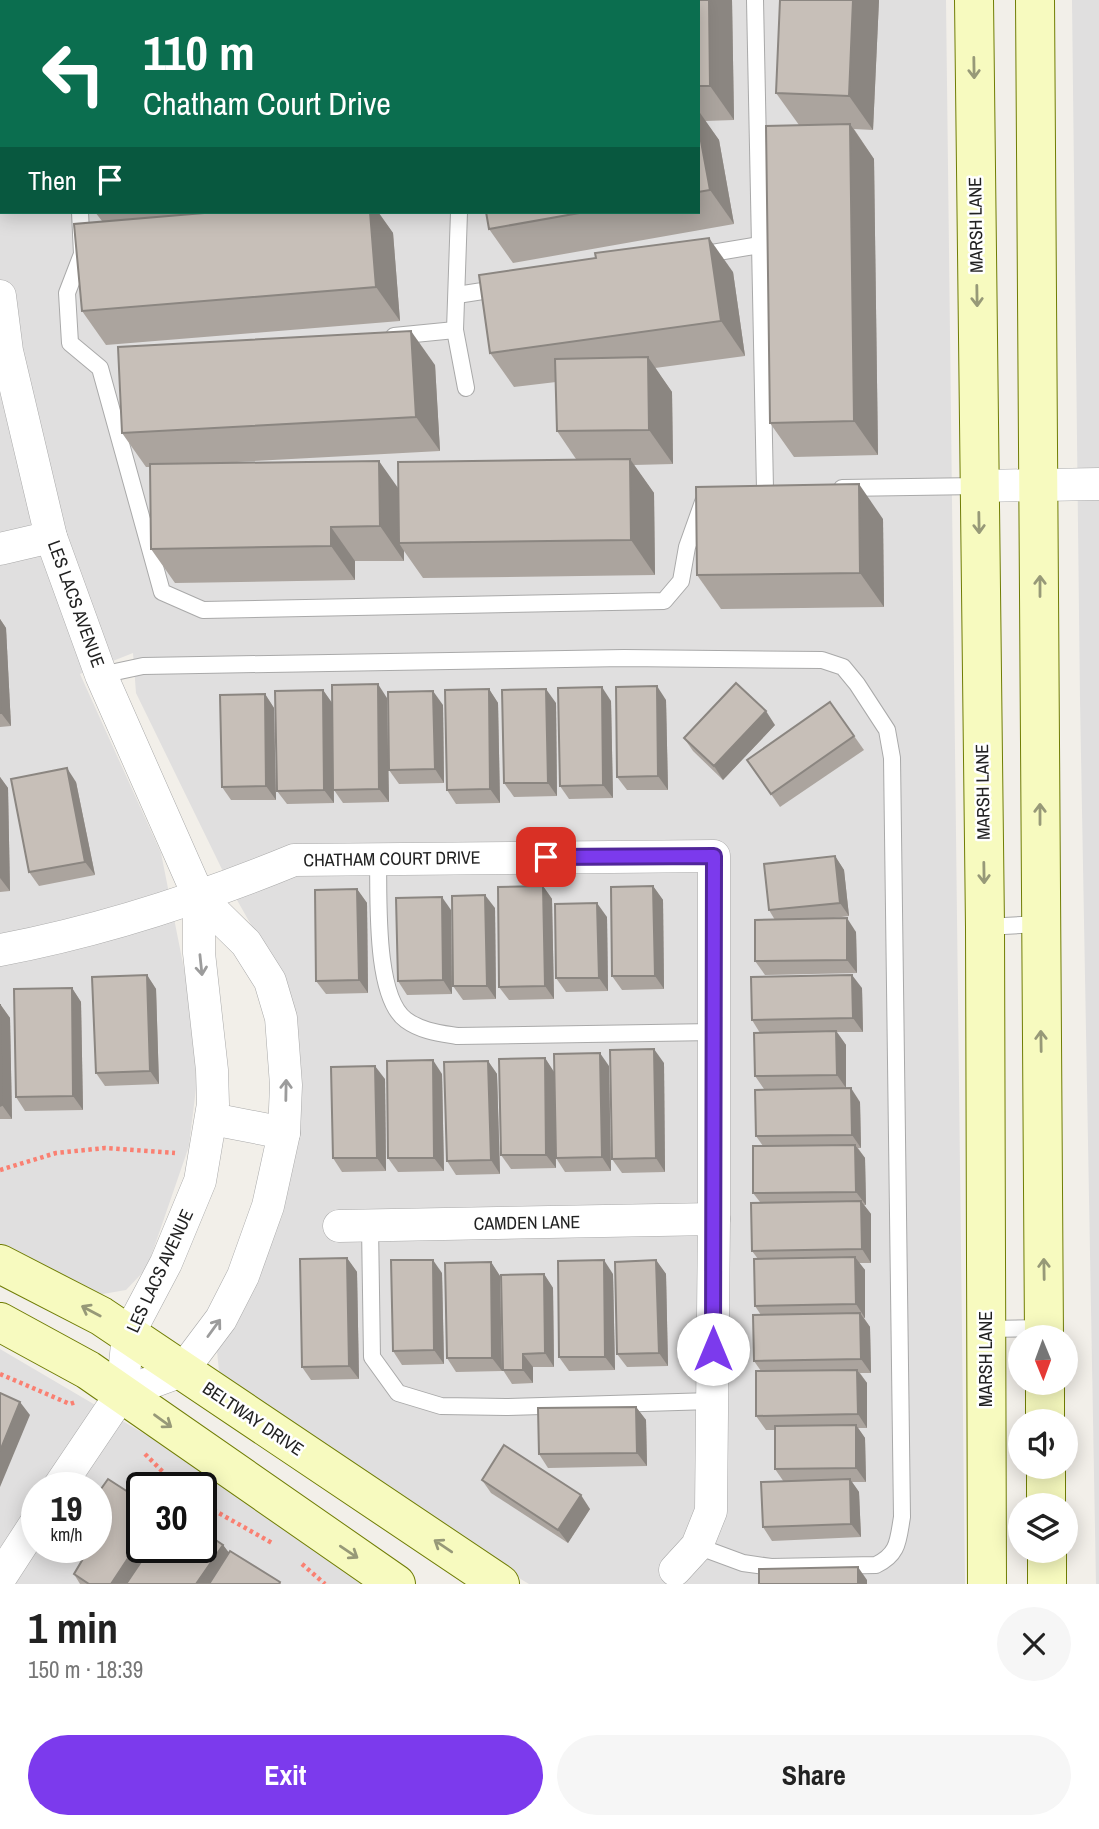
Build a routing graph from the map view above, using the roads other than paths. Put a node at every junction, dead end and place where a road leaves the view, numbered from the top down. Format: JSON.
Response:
{"nodes":[{"id":1,"x":755,"y":0,"type":"edge"},
{"id":2,"x":974,"y":0,"type":"edge"},
{"id":3,"x":1035,"y":0,"type":"edge"},
{"id":4,"x":80,"y":214,"type":"edge"},
{"id":5,"x":459,"y":214,"type":"edge"},
{"id":6,"x":760,"y":245,"type":"junction"},
{"id":7,"x":677,"y":259,"type":"edge"},
{"id":8,"x":512,"y":286,"type":"edge"},
{"id":9,"x":457,"y":295,"type":"junction"},
{"id":10,"x":0,"y":296,"type":"edge"},
{"id":11,"x":455,"y":330,"type":"junction"},
{"id":12,"x":373,"y":338,"type":"edge"},
{"id":13,"x":466,"y":388,"type":"dead end"},
{"id":14,"x":1099,"y":484,"type":"edge"},
{"id":15,"x":1040,"y":485,"type":"junction"},
{"id":16,"x":979,"y":486,"type":"junction"},
{"id":17,"x":820,"y":488,"type":"edge"},
{"id":18,"x":719,"y":489,"type":"edge"},
{"id":19,"x":766,"y":489,"type":"edge"},
{"id":20,"x":51,"y":537,"type":"junction"},
{"id":21,"x":0,"y":549,"type":"edge"},
{"id":22,"x":101,"y":675,"type":"junction"},
{"id":23,"x":378,"y":859,"type":"junction"},
{"id":24,"x":199,"y":897,"type":"junction"},
{"id":25,"x":1040,"y":925,"type":"junction"},
{"id":26,"x":985,"y":927,"type":"junction"},
{"id":27,"x":0,"y":950,"type":"edge"},
{"id":28,"x":714,"y":1032,"type":"junction"},
{"id":29,"x":212,"y":1119,"type":"junction"},
{"id":30,"x":284,"y":1133,"type":"junction"},
{"id":31,"x":715,"y":1219,"type":"junction"},
{"id":32,"x":339,"y":1226,"type":"dead end"},
{"id":33,"x":370,"y":1226,"type":"junction"},
{"id":34,"x":0,"y":1264,"type":"edge"},
{"id":35,"x":0,"y":1322,"type":"edge"},
{"id":36,"x":1044,"y":1325,"type":"edge"},
{"id":37,"x":986,"y":1329,"type":"junction"},
{"id":38,"x":1008,"y":1331,"type":"edge"},
{"id":39,"x":128,"y":1335,"type":"junction"},
{"id":40,"x":183,"y":1371,"type":"junction"},
{"id":41,"x":122,"y":1393,"type":"junction"},
{"id":42,"x":712,"y":1401,"type":"junction"},
{"id":43,"x":69,"y":1472,"type":"edge"},
{"id":44,"x":21,"y":1546,"type":"edge"},
{"id":45,"x":697,"y":1546,"type":"junction"},
{"id":46,"x":1046,"y":1563,"type":"edge"},
{"id":47,"x":675,"y":1570,"type":"dead end"},
{"id":48,"x":0,"y":1578,"type":"edge"},
{"id":49,"x":396,"y":1584,"type":"edge"},
{"id":50,"x":500,"y":1584,"type":"edge"},
{"id":51,"x":987,"y":1584,"type":"edge"},
{"id":52,"x":1047,"y":1584,"type":"edge"}],
"edges":[{"from":1,"to":6,"type":"lane"},
{"from":2,"to":16,"type":"main road","name":"MARSH LANE","one_way":true},
{"from":3,"to":15,"type":"main road"},
{"from":4,"to":18,"type":"lane"},
{"from":5,"to":9,"type":"lane"},
{"from":6,"to":7,"type":"lane"},
{"from":6,"to":19,"type":"lane"},
{"from":8,"to":9,"type":"lane"},
{"from":9,"to":11,"type":"lane"},
{"from":10,"to":20,"type":"street","name":"LES LACS AVENUE"},
{"from":11,"to":12,"type":"lane"},
{"from":11,"to":13,"type":"lane"},
{"from":14,"to":15,"type":"street"},
{"from":15,"to":16,"type":"street"},
{"from":25,"to":15,"type":"main road","one_way":true},
{"from":16,"to":17,"type":"lane"},
{"from":16,"to":26,"type":"main road","name":"MARSH LANE","one_way":true},
{"from":20,"to":21,"type":"street"},
{"from":20,"to":22,"type":"street","name":"LES LACS AVENUE"},
{"from":22,"to":24,"type":"street","name":"LES LACS AVENUE"},
{"from":22,"to":45,"type":"lane"},
{"from":23,"to":24,"type":"street","name":"CHATHAM COURT DRIVE"},
{"from":23,"to":28,"type":"lane"},
{"from":23,"to":28,"type":"street","name":"CHATHAM COURT DRIVE"},
{"from":24,"to":27,"type":"street","name":"CHATHAM COURT DRIVE"},
{"from":24,"to":29,"type":"street","name":"LES LACS AVENUE","one_way":true},
{"from":30,"to":24,"type":"street","name":"LES LACS AVENUE","one_way":true},
{"from":25,"to":26,"type":"lane"},
{"from":36,"to":25,"type":"main road","one_way":true},
{"from":26,"to":37,"type":"main road","name":"MARSH LANE"},
{"from":28,"to":31,"type":"street"},
{"from":29,"to":30,"type":"street"},
{"from":29,"to":39,"type":"street","name":"LES LACS AVENUE"},
{"from":40,"to":30,"type":"street","name":"LES LACS AVENUE","one_way":true},
{"from":31,"to":33,"type":"street","name":"CAMDEN LANE"},
{"from":31,"to":42,"type":"street"},
{"from":32,"to":33,"type":"street","name":"CAMDEN LANE"},
{"from":33,"to":42,"type":"lane"},
{"from":39,"to":34,"type":"main road","name":"BELTWAY DRIVE","one_way":true},
{"from":35,"to":41,"type":"main road"},
{"from":37,"to":38,"type":"lane"},
{"from":37,"to":51,"type":"main road","name":"MARSH LANE"},
{"from":39,"to":40,"type":"main road","name":"BELTWAY DRIVE"},
{"from":39,"to":41,"type":"street","name":"LES LACS AVENUE"},
{"from":40,"to":41,"type":"street"},
{"from":50,"to":40,"type":"main road","name":"BELTWAY DRIVE","one_way":true},
{"from":41,"to":43,"type":"street"},
{"from":41,"to":49,"type":"main road","one_way":true},
{"from":42,"to":45,"type":"street"},
{"from":44,"to":48,"type":"street"},
{"from":45,"to":47,"type":"street"},
{"from":46,"to":52,"type":"main road"}]}
